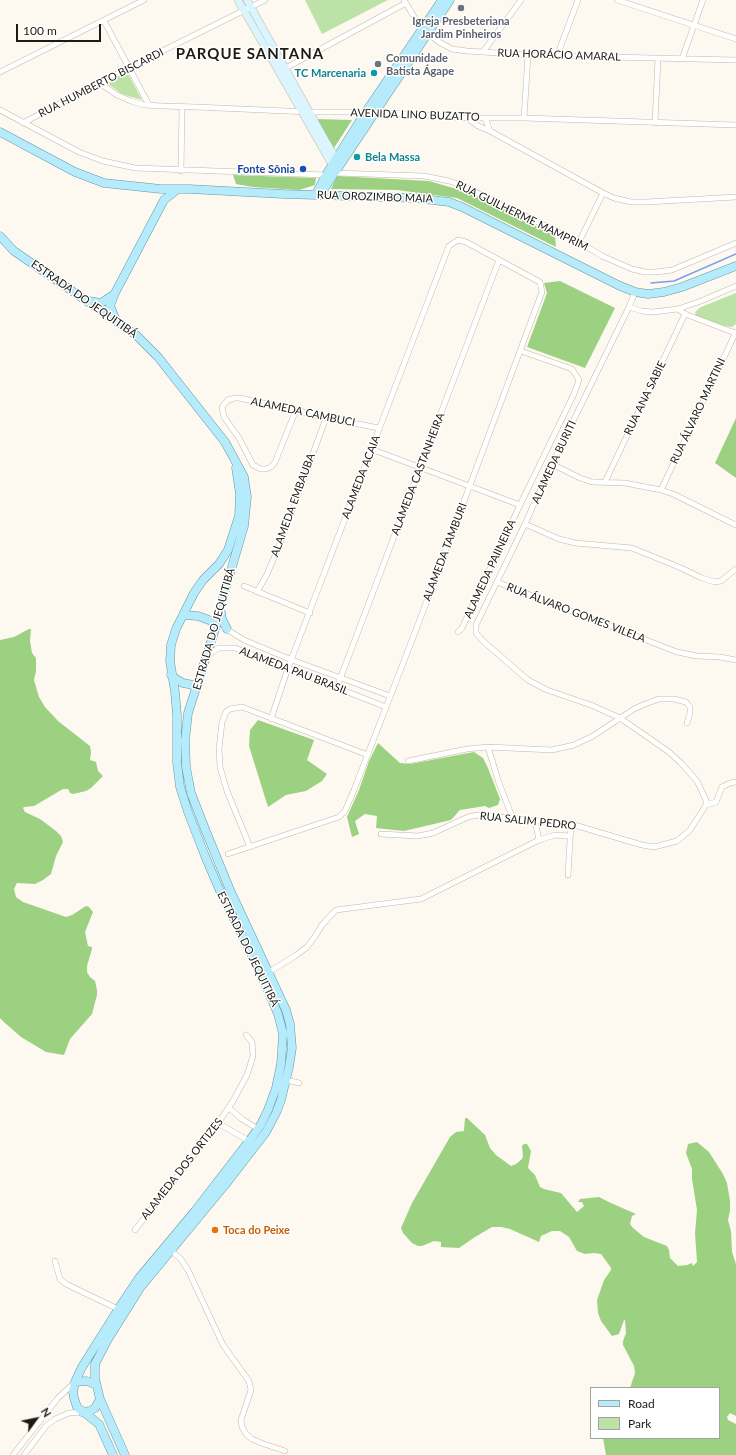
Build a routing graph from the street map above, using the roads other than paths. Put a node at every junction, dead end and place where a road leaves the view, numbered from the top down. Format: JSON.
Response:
{"nodes":[{"id":1,"x":144,"y":0,"type":"edge"},
{"id":2,"x":238,"y":0,"type":"edge"},
{"id":3,"x":247,"y":0,"type":"edge"},
{"id":4,"x":265,"y":0,"type":"edge"},
{"id":5,"x":442,"y":0,"type":"edge"},
{"id":6,"x":450,"y":0,"type":"edge"},
{"id":7,"x":521,"y":0,"type":"edge"},
{"id":8,"x":578,"y":0,"type":"edge"},
{"id":9,"x":617,"y":0,"type":"edge"},
{"id":10,"x":638,"y":0,"type":"edge"},
{"id":11,"x":703,"y":0,"type":"edge"},
{"id":12,"x":405,"y":2,"type":"edge"},
{"id":13,"x":636,"y":6,"type":"junction"},
{"id":14,"x":248,"y":9,"type":"junction"},
{"id":15,"x":104,"y":20,"type":"junction"},
{"id":16,"x":694,"y":26,"type":"junction"},
{"id":17,"x":425,"y":31,"type":"junction"},
{"id":18,"x":736,"y":39,"type":"edge"},
{"id":19,"x":483,"y":52,"type":"junction"},
{"id":20,"x":528,"y":55,"type":"junction"},
{"id":21,"x":558,"y":56,"type":"junction"},
{"id":22,"x":658,"y":58,"type":"junction"},
{"id":23,"x":682,"y":59,"type":"junction"},
{"id":24,"x":736,"y":60,"type":"edge"},
{"id":25,"x":128,"y":68,"type":"junction"},
{"id":26,"x":282,"y":70,"type":"junction"},
{"id":27,"x":0,"y":72,"type":"edge"},
{"id":28,"x":99,"y":83,"type":"junction"},
{"id":29,"x":149,"y":105,"type":"junction"},
{"id":30,"x":182,"y":107,"type":"junction"},
{"id":31,"x":0,"y":110,"type":"edge"},
{"id":32,"x":301,"y":111,"type":"junction"},
{"id":33,"x":309,"y":112,"type":"junction"},
{"id":34,"x":365,"y":112,"type":"junction"},
{"id":35,"x":375,"y":112,"type":"junction"},
{"id":36,"x":467,"y":118,"type":"junction"},
{"id":37,"x":485,"y":118,"type":"junction"},
{"id":38,"x":524,"y":118,"type":"junction"},
{"id":39,"x":655,"y":123,"type":"junction"},
{"id":40,"x":23,"y":124,"type":"junction"},
{"id":41,"x":736,"y":125,"type":"edge"},
{"id":42,"x":0,"y":132,"type":"edge"},
{"id":43,"x":490,"y":132,"type":"junction"},
{"id":44,"x":336,"y":167,"type":"junction"},
{"id":45,"x":181,"y":171,"type":"junction"},
{"id":46,"x":326,"y":175,"type":"junction"},
{"id":47,"x":152,"y":188,"type":"junction"},
{"id":48,"x":178,"y":189,"type":"junction"},
{"id":49,"x":603,"y":193,"type":"junction"},
{"id":50,"x":318,"y":195,"type":"junction"},
{"id":51,"x":736,"y":197,"type":"edge"},
{"id":52,"x":164,"y":200,"type":"junction"},
{"id":53,"x":1,"y":238,"type":"edge"},
{"id":54,"x":578,"y":242,"type":"junction"},
{"id":55,"x":736,"y":243,"type":"edge"},
{"id":56,"x":499,"y":260,"type":"junction"},
{"id":57,"x":736,"y":266,"type":"edge"},
{"id":58,"x":736,"y":286,"type":"edge"},
{"id":59,"x":634,"y":292,"type":"junction"},
{"id":60,"x":114,"y":293,"type":"junction"},
{"id":61,"x":85,"y":300,"type":"junction"},
{"id":62,"x":629,"y":307,"type":"junction"},
{"id":63,"x":678,"y":309,"type":"junction"},
{"id":64,"x":686,"y":314,"type":"junction"},
{"id":65,"x":116,"y":320,"type":"junction"},
{"id":66,"x":736,"y":332,"type":"edge"},
{"id":67,"x":521,"y":351,"type":"junction"},
{"id":68,"x":296,"y":410,"type":"junction"},
{"id":69,"x":326,"y":418,"type":"junction"},
{"id":70,"x":379,"y":428,"type":"junction"},
{"id":71,"x":371,"y":449,"type":"junction"},
{"id":72,"x":235,"y":462,"type":"junction"},
{"id":73,"x":552,"y":464,"type":"junction"},
{"id":74,"x":421,"y":468,"type":"junction"},
{"id":75,"x":605,"y":482,"type":"junction"},
{"id":76,"x":470,"y":486,"type":"junction"},
{"id":77,"x":661,"y":490,"type":"junction"},
{"id":78,"x":520,"y":505,"type":"junction"},
{"id":79,"x":525,"y":524,"type":"junction"},
{"id":80,"x":736,"y":525,"type":"edge"},
{"id":81,"x":736,"y":569,"type":"edge"},
{"id":82,"x":497,"y":582,"type":"junction"},
{"id":83,"x":244,"y":586,"type":"dead end"},
{"id":84,"x":257,"y":592,"type":"junction"},
{"id":85,"x":221,"y":604,"type":"junction"},
{"id":86,"x":310,"y":613,"type":"junction"},
{"id":87,"x":183,"y":615,"type":"junction"},
{"id":88,"x":217,"y":623,"type":"junction"},
{"id":89,"x":227,"y":629,"type":"junction"},
{"id":90,"x":458,"y":632,"type":"dead end"},
{"id":91,"x":240,"y":638,"type":"junction"},
{"id":92,"x":235,"y":648,"type":"junction"},
{"id":93,"x":205,"y":660,"type":"junction"},
{"id":94,"x":292,"y":660,"type":"junction"},
{"id":95,"x":736,"y":660,"type":"edge"},
{"id":96,"x":288,"y":668,"type":"junction"},
{"id":97,"x":172,"y":675,"type":"junction"},
{"id":98,"x":341,"y":678,"type":"junction"},
{"id":99,"x":198,"y":686,"type":"junction"},
{"id":100,"x":336,"y":688,"type":"junction"},
{"id":101,"x":390,"y":696,"type":"junction"},
{"id":102,"x":386,"y":707,"type":"junction"},
{"id":103,"x":620,"y":718,"type":"junction"},
{"id":104,"x":271,"y":719,"type":"junction"},
{"id":105,"x":687,"y":723,"type":"dead end"},
{"id":106,"x":488,"y":747,"type":"junction"},
{"id":107,"x":368,"y":755,"type":"junction"},
{"id":108,"x":408,"y":761,"type":"dead end"},
{"id":109,"x":736,"y":782,"type":"edge"},
{"id":110,"x":706,"y":805,"type":"junction"},
{"id":111,"x":513,"y":819,"type":"junction"},
{"id":112,"x":535,"y":821,"type":"junction"},
{"id":113,"x":571,"y":824,"type":"junction"},
{"id":114,"x":381,"y":834,"type":"dead end"},
{"id":115,"x":569,"y":836,"type":"junction"},
{"id":116,"x":539,"y":840,"type":"junction"},
{"id":117,"x":250,"y":847,"type":"junction"},
{"id":118,"x":228,"y":854,"type":"dead end"},
{"id":119,"x":568,"y":876,"type":"dead end"},
{"id":120,"x":269,"y":972,"type":"junction"},
{"id":121,"x":246,"y":1035,"type":"dead end"},
{"id":122,"x":286,"y":1080,"type":"junction"},
{"id":123,"x":299,"y":1082,"type":"dead end"},
{"id":124,"x":229,"y":1108,"type":"junction"},
{"id":125,"x":218,"y":1123,"type":"junction"},
{"id":126,"x":258,"y":1129,"type":"junction"},
{"id":127,"x":250,"y":1141,"type":"junction"},
{"id":128,"x":135,"y":1230,"type":"dead end"},
{"id":129,"x":171,"y":1250,"type":"junction"},
{"id":130,"x":55,"y":1262,"type":"dead end"},
{"id":131,"x":118,"y":1309,"type":"junction"},
{"id":132,"x":75,"y":1382,"type":"junction"},
{"id":133,"x":96,"y":1385,"type":"junction"},
{"id":134,"x":100,"y":1399,"type":"junction"},
{"id":135,"x":82,"y":1412,"type":"junction"},
{"id":136,"x":35,"y":1426,"type":"junction"},
{"id":137,"x":42,"y":1431,"type":"junction"},
{"id":138,"x":285,"y":1450,"type":"dead end"},
{"id":139,"x":13,"y":1455,"type":"edge"},
{"id":140,"x":24,"y":1455,"type":"edge"},
{"id":141,"x":113,"y":1455,"type":"edge"},
{"id":142,"x":125,"y":1455,"type":"edge"}],
"edges":[{"from":1,"to":15,"type":"street"},
{"from":2,"to":14,"type":"main road"},
{"from":3,"to":14,"type":"main road"},
{"from":4,"to":14,"type":"street","name":"RUA HUMBERTO BISCARDI"},
{"from":5,"to":17,"type":"main road"},
{"from":6,"to":17,"type":"main road"},
{"from":7,"to":19,"type":"street"},
{"from":8,"to":21,"type":"street"},
{"from":9,"to":13,"type":"street"},
{"from":10,"to":13,"type":"street"},
{"from":11,"to":16,"type":"street"},
{"from":12,"to":17,"type":"street","name":"RUA HORÁCIO AMARAL"},
{"from":12,"to":26,"type":"street"},
{"from":13,"to":16,"type":"street"},
{"from":14,"to":25,"type":"street","name":"RUA HUMBERTO BISCARDI"},
{"from":14,"to":26,"type":"main road"},
{"from":15,"to":25,"type":"street"},
{"from":15,"to":27,"type":"street"},
{"from":16,"to":18,"type":"street"},
{"from":16,"to":23,"type":"street"},
{"from":17,"to":19,"type":"street","name":"RUA HORÁCIO AMARAL"},
{"from":17,"to":34,"type":"main road"},
{"from":17,"to":35,"type":"main road"},
{"from":19,"to":20,"type":"street","name":"RUA HORÁCIO AMARAL"},
{"from":20,"to":21,"type":"street","name":"RUA HORÁCIO AMARAL"},
{"from":20,"to":38,"type":"street"},
{"from":21,"to":22,"type":"street","name":"RUA HORÁCIO AMARAL"},
{"from":22,"to":23,"type":"street","name":"RUA HORÁCIO AMARAL"},
{"from":22,"to":39,"type":"street"},
{"from":23,"to":24,"type":"street","name":"RUA HORÁCIO AMARAL"},
{"from":25,"to":28,"type":"street","name":"RUA HUMBERTO BISCARDI"},
{"from":25,"to":29,"type":"street"},
{"from":26,"to":32,"type":"main road"},
{"from":26,"to":33,"type":"main road"},
{"from":28,"to":29,"type":"street","name":"AVENIDA LINO BUZATTO"},
{"from":28,"to":40,"type":"street","name":"RUA HUMBERTO BISCARDI"},
{"from":29,"to":30,"type":"street","name":"AVENIDA LINO BUZATTO"},
{"from":30,"to":32,"type":"street","name":"AVENIDA LINO BUZATTO"},
{"from":30,"to":45,"type":"street"},
{"from":31,"to":40,"type":"street"},
{"from":32,"to":33,"type":"street","name":"AVENIDA LINO BUZATTO"},
{"from":32,"to":44,"type":"main road"},
{"from":33,"to":34,"type":"street","name":"AVENIDA LINO BUZATTO"},
{"from":33,"to":44,"type":"main road"},
{"from":34,"to":35,"type":"street","name":"AVENIDA LINO BUZATTO"},
{"from":34,"to":44,"type":"main road"},
{"from":35,"to":36,"type":"street","name":"AVENIDA LINO BUZATTO"},
{"from":35,"to":44,"type":"main road"},
{"from":36,"to":37,"type":"street","name":"AVENIDA LINO BUZATTO"},
{"from":36,"to":43,"type":"street"},
{"from":37,"to":38,"type":"street","name":"AVENIDA LINO BUZATTO"},
{"from":37,"to":43,"type":"street"},
{"from":38,"to":39,"type":"street","name":"AVENIDA LINO BUZATTO"},
{"from":39,"to":41,"type":"street","name":"AVENIDA LINO BUZATTO"},
{"from":40,"to":45,"type":"street"},
{"from":42,"to":47,"type":"main road","name":"RUA OROZIMBO MAIA"},
{"from":43,"to":49,"type":"street"},
{"from":44,"to":46,"type":"main road"},
{"from":44,"to":50,"type":"main road"},
{"from":44,"to":54,"type":"street","name":"RUA GUILHERME MAMPRIM"},
{"from":45,"to":46,"type":"street"},
{"from":46,"to":50,"type":"main road"},
{"from":47,"to":48,"type":"main road","name":"RUA OROZIMBO MAIA"},
{"from":47,"to":52,"type":"main road"},
{"from":48,"to":50,"type":"main road","name":"RUA OROZIMBO MAIA"},
{"from":48,"to":52,"type":"main road"},
{"from":49,"to":51,"type":"street"},
{"from":49,"to":54,"type":"street"},
{"from":50,"to":59,"type":"main road","name":"RUA OROZIMBO MAIA"},
{"from":52,"to":60,"type":"main road"},
{"from":53,"to":61,"type":"main road","name":"ESTRADA DO JEQUITIBÁ"},
{"from":54,"to":55,"type":"street","name":"RUA GUILHERME MAMPRIM"},
{"from":56,"to":67,"type":"street","name":"ALAMEDA TAMBURI"},
{"from":56,"to":70,"type":"street","name":"ALAMEDA ACAIA"},
{"from":56,"to":74,"type":"street","name":"ALAMEDA CASTANHEIRA"},
{"from":57,"to":59,"type":"main road","name":"RUA OROZIMBO MAIA"},
{"from":58,"to":63,"type":"street"},
{"from":59,"to":62,"type":"street","name":"ALAMEDA BURITI"},
{"from":60,"to":61,"type":"main road"},
{"from":60,"to":65,"type":"main road"},
{"from":61,"to":65,"type":"main road","name":"ESTRADA DO JEQUITIBÁ"},
{"from":62,"to":63,"type":"street"},
{"from":62,"to":73,"type":"street","name":"ALAMEDA BURITI"},
{"from":63,"to":64,"type":"street"},
{"from":64,"to":66,"type":"street"},
{"from":64,"to":75,"type":"street","name":"RUA ANA SABIE"},
{"from":65,"to":72,"type":"main road","name":"ESTRADA DO JEQUITIBÁ"},
{"from":66,"to":77,"type":"street","name":"RUA ÁLVARO MARTINI"},
{"from":67,"to":76,"type":"street","name":"ALAMEDA TAMBURI"},
{"from":67,"to":78,"type":"street","name":"ALAMEDA PAIINEIRA"},
{"from":68,"to":68,"type":"street","name":"ALAMEDA CAMBUCI"},
{"from":68,"to":69,"type":"street","name":"ALAMEDA CAMBUCI"},
{"from":69,"to":70,"type":"street","name":"ALAMEDA CAMBUCI"},
{"from":69,"to":84,"type":"street","name":"ALAMEDA EMBAUBA"},
{"from":70,"to":71,"type":"street","name":"ALAMEDA ACAIA"},
{"from":71,"to":74,"type":"street"},
{"from":71,"to":86,"type":"street","name":"ALAMEDA ACAIA"},
{"from":72,"to":85,"type":"main road","name":"ESTRADA DO JEQUITIBÁ"},
{"from":72,"to":87,"type":"main road","name":"ESTRADA DO JEQUITIBÁ"},
{"from":73,"to":75,"type":"street"},
{"from":73,"to":79,"type":"street","name":"ALAMEDA BURITI"},
{"from":74,"to":76,"type":"street"},
{"from":74,"to":98,"type":"street","name":"ALAMEDA CASTANHEIRA"},
{"from":75,"to":77,"type":"street"},
{"from":76,"to":78,"type":"street"},
{"from":76,"to":101,"type":"street","name":"ALAMEDA TAMBURI"},
{"from":77,"to":80,"type":"street"},
{"from":78,"to":90,"type":"street","name":"ALAMEDA PAIINEIRA"},
{"from":79,"to":81,"type":"street"},
{"from":79,"to":82,"type":"street","name":"ALAMEDA BURITI"},
{"from":82,"to":95,"type":"street","name":"RUA ÁLVARO GOMES VILELA"},
{"from":82,"to":103,"type":"street","name":"ALAMEDA BURITI"},
{"from":83,"to":84,"type":"street"},
{"from":84,"to":86,"type":"street"},
{"from":85,"to":88,"type":"main road","name":"ESTRADA DO JEQUITIBÁ"},
{"from":85,"to":89,"type":"main road"},
{"from":86,"to":94,"type":"street","name":"ALAMEDA ACAIA"},
{"from":87,"to":88,"type":"main road"},
{"from":87,"to":97,"type":"main road","name":"ESTRADA DO JEQUITIBÁ"},
{"from":88,"to":89,"type":"street","name":"ALAMEDA PAU BRASIL"},
{"from":88,"to":93,"type":"main road","name":"ESTRADA DO JEQUITIBÁ"},
{"from":89,"to":91,"type":"street","name":"ALAMEDA PAU BRASIL"},
{"from":91,"to":92,"type":"street"},
{"from":91,"to":94,"type":"street","name":"ALAMEDA PAU BRASIL"},
{"from":92,"to":93,"type":"street","name":"ALAMEDA PAU BRASIL"},
{"from":92,"to":96,"type":"street","name":"ALAMEDA PAU BRASIL"},
{"from":93,"to":99,"type":"main road","name":"ESTRADA DO JEQUITIBÁ"},
{"from":94,"to":96,"type":"street","name":"ALAMEDA ACAIA"},
{"from":94,"to":98,"type":"street","name":"ALAMEDA PAU BRASIL"},
{"from":96,"to":100,"type":"street","name":"ALAMEDA PAU BRASIL"},
{"from":96,"to":104,"type":"street","name":"ALAMEDA ACAIA"},
{"from":97,"to":99,"type":"main road"},
{"from":97,"to":126,"type":"main road","name":"ESTRADA DO JEQUITIBÁ"},
{"from":98,"to":100,"type":"street","name":"ALAMEDA CASTANHEIRA"},
{"from":98,"to":101,"type":"street","name":"ALAMEDA PAU BRASIL"},
{"from":99,"to":120,"type":"main road","name":"ESTRADA DO JEQUITIBÁ"},
{"from":100,"to":102,"type":"street","name":"ALAMEDA PAU BRASIL"},
{"from":101,"to":102,"type":"street","name":"ALAMEDA TAMBURI"},
{"from":102,"to":107,"type":"street","name":"ALAMEDA TAMBURI"},
{"from":103,"to":105,"type":"street"},
{"from":103,"to":106,"type":"street"},
{"from":103,"to":110,"type":"street"},
{"from":104,"to":107,"type":"street"},
{"from":104,"to":117,"type":"street"},
{"from":106,"to":108,"type":"street"},
{"from":106,"to":111,"type":"street"},
{"from":107,"to":117,"type":"street","name":"ALAMEDA TAMBURI"},
{"from":109,"to":110,"type":"street","name":"RUA SALIM PEDRO"},
{"from":110,"to":113,"type":"street","name":"RUA SALIM PEDRO"},
{"from":111,"to":112,"type":"street","name":"RUA SALIM PEDRO"},
{"from":111,"to":114,"type":"street","name":"RUA SALIM PEDRO"},
{"from":112,"to":113,"type":"street","name":"RUA SALIM PEDRO"},
{"from":112,"to":116,"type":"street"},
{"from":113,"to":115,"type":"street"},
{"from":115,"to":116,"type":"street"},
{"from":115,"to":119,"type":"street"},
{"from":116,"to":120,"type":"street"},
{"from":117,"to":118,"type":"street"},
{"from":120,"to":122,"type":"main road","name":"ESTRADA DO JEQUITIBÁ"},
{"from":121,"to":124,"type":"street","name":"ALAMEDA DOS ORTIZES"},
{"from":122,"to":123,"type":"street"},
{"from":122,"to":129,"type":"main road","name":"ESTRADA DO JEQUITIBÁ"},
{"from":124,"to":125,"type":"street","name":"ALAMEDA DOS ORTIZES"},
{"from":124,"to":126,"type":"street"},
{"from":125,"to":127,"type":"street"},
{"from":125,"to":128,"type":"street","name":"ALAMEDA DOS ORTIZES"},
{"from":126,"to":127,"type":"main road","name":"ESTRADA DO JEQUITIBÁ"},
{"from":127,"to":131,"type":"main road","name":"ESTRADA DO JEQUITIBÁ"},
{"from":129,"to":133,"type":"main road","name":"ESTRADA DO JEQUITIBÁ"},
{"from":129,"to":138,"type":"street"},
{"from":130,"to":131,"type":"street"},
{"from":131,"to":132,"type":"main road","name":"ESTRADA DO JEQUITIBÁ"},
{"from":132,"to":133,"type":"main road"},
{"from":132,"to":135,"type":"main road","name":"ESTRADA DO JEQUITIBÁ"},
{"from":132,"to":136,"type":"street"},
{"from":133,"to":134,"type":"main road","name":"ESTRADA DO JEQUITIBÁ"},
{"from":134,"to":135,"type":"main road"},
{"from":134,"to":142,"type":"main road","name":"ESTRADA DO JEQUITIBÁ"},
{"from":135,"to":137,"type":"street"},
{"from":135,"to":141,"type":"main road","name":"ESTRADA DO JEQUITIBÁ"},
{"from":136,"to":137,"type":"street"},
{"from":136,"to":139,"type":"street"},
{"from":137,"to":140,"type":"street"}]}
